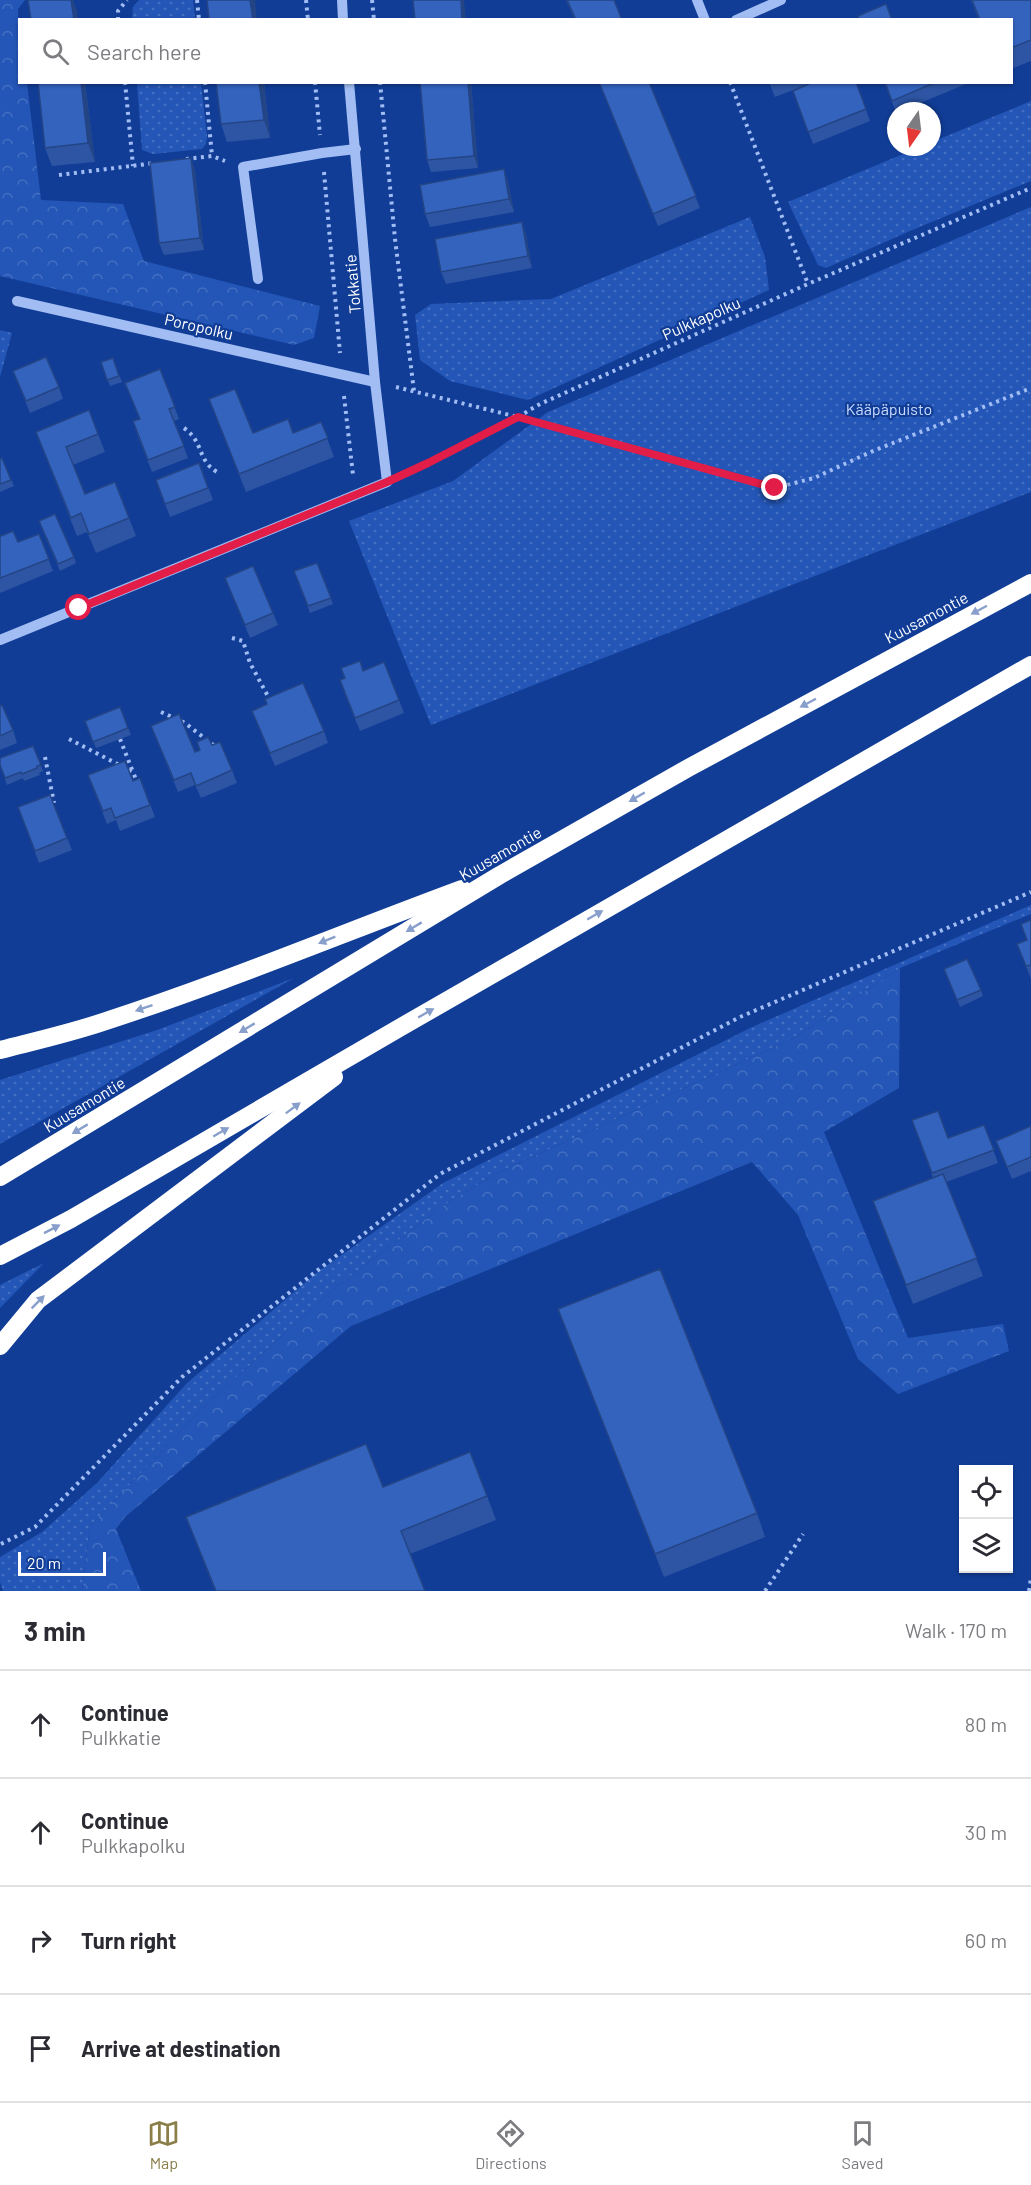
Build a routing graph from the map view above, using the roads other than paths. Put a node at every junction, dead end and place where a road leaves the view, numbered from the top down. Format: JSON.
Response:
{"nodes":[{"id":1,"x":342,"y":0,"type":"edge"},
{"id":2,"x":697,"y":0,"type":"edge"},
{"id":3,"x":781,"y":0,"type":"edge"},
{"id":4,"x":344,"y":18,"type":"edge"},
{"id":5,"x":704,"y":18,"type":"edge"},
{"id":6,"x":740,"y":18,"type":"edge"},
{"id":7,"x":349,"y":84,"type":"edge"},
{"id":8,"x":356,"y":149,"type":"junction"},
{"id":9,"x":258,"y":279,"type":"dead end"},
{"id":10,"x":17,"y":301,"type":"dead end"},
{"id":11,"x":375,"y":382,"type":"junction"},
{"id":12,"x":1031,"y":583,"type":"edge"},
{"id":13,"x":0,"y":640,"type":"edge"},
{"id":14,"x":1031,"y":665,"type":"edge"},
{"id":15,"x":500,"y":875,"type":"junction"},
{"id":16,"x":401,"y":1027,"type":"junction"},
{"id":17,"x":0,"y":1050,"type":"edge"},
{"id":18,"x":0,"y":1177,"type":"edge"},
{"id":19,"x":0,"y":1256,"type":"edge"},
{"id":20,"x":0,"y":1347,"type":"edge"}],
"edges":[{"from":1,"to":4,"type":"street"},
{"from":2,"to":5,"type":"street"},
{"from":3,"to":6,"type":"street"},
{"from":7,"to":8,"type":"street","name":"Tokkatie"},
{"from":8,"to":9,"type":"street"},
{"from":8,"to":11,"type":"street","name":"Tokkatie"},
{"from":10,"to":11,"type":"street","name":"Poropolku"},
{"from":11,"to":13,"type":"street","name":"Tokkatie"},
{"from":12,"to":15,"type":"highway","name":"Kuusamontie","one_way":true},
{"from":16,"to":14,"type":"highway","one_way":true},
{"from":15,"to":17,"type":"highway","one_way":true},
{"from":15,"to":18,"type":"highway","name":"Kuusamontie","one_way":true},
{"from":19,"to":16,"type":"highway","one_way":true},
{"from":20,"to":16,"type":"highway","one_way":true}]}
